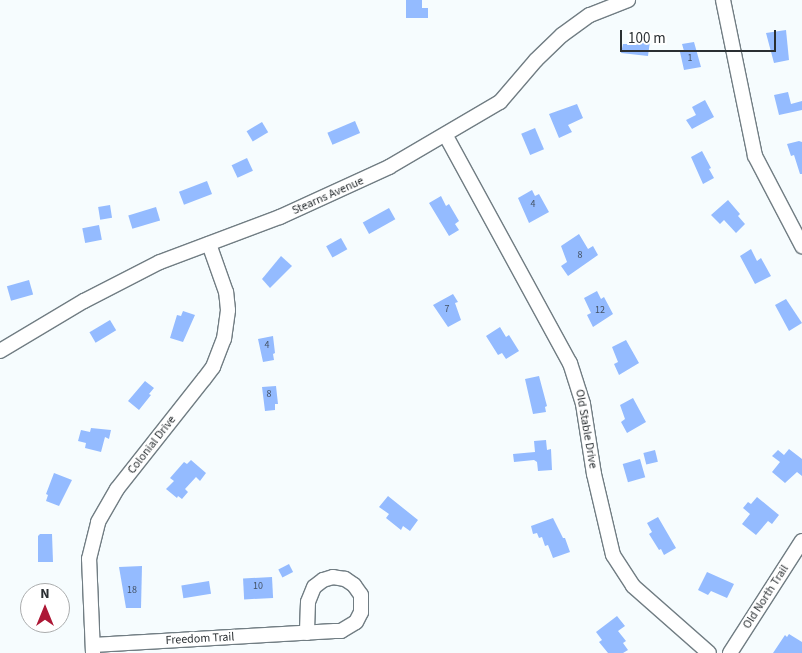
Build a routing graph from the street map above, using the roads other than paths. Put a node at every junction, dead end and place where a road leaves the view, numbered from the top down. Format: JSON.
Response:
{"nodes":[{"id":1,"x":628,"y":0,"type":"edge"},
{"id":2,"x":724,"y":0,"type":"edge"},
{"id":3,"x":446,"y":136,"type":"junction"},
{"id":4,"x":209,"y":244,"type":"junction"},
{"id":5,"x":802,"y":246,"type":"edge"},
{"id":6,"x":0,"y":351,"type":"edge"},
{"id":7,"x":802,"y":541,"type":"edge"},
{"id":8,"x":307,"y":633,"type":"junction"},
{"id":9,"x":93,"y":649,"type":"edge"},
{"id":10,"x":710,"y":653,"type":"edge"},
{"id":11,"x":730,"y":653,"type":"edge"}],
"edges":[{"from":1,"to":3,"type":"street","name":"Stearns Avenue"},
{"from":2,"to":5,"type":"street"},
{"from":3,"to":4,"type":"street","name":"Stearns Avenue"},
{"from":3,"to":10,"type":"street","name":"Old Stable Drive"},
{"from":4,"to":6,"type":"street","name":"Stearns Avenue"},
{"from":4,"to":9,"type":"street","name":"Colonial Drive"},
{"from":7,"to":11,"type":"street","name":"Old North Trail"},
{"from":8,"to":8,"type":"street","name":"Freedom Trail"},
{"from":8,"to":9,"type":"street","name":"Freedom Trail"}]}
